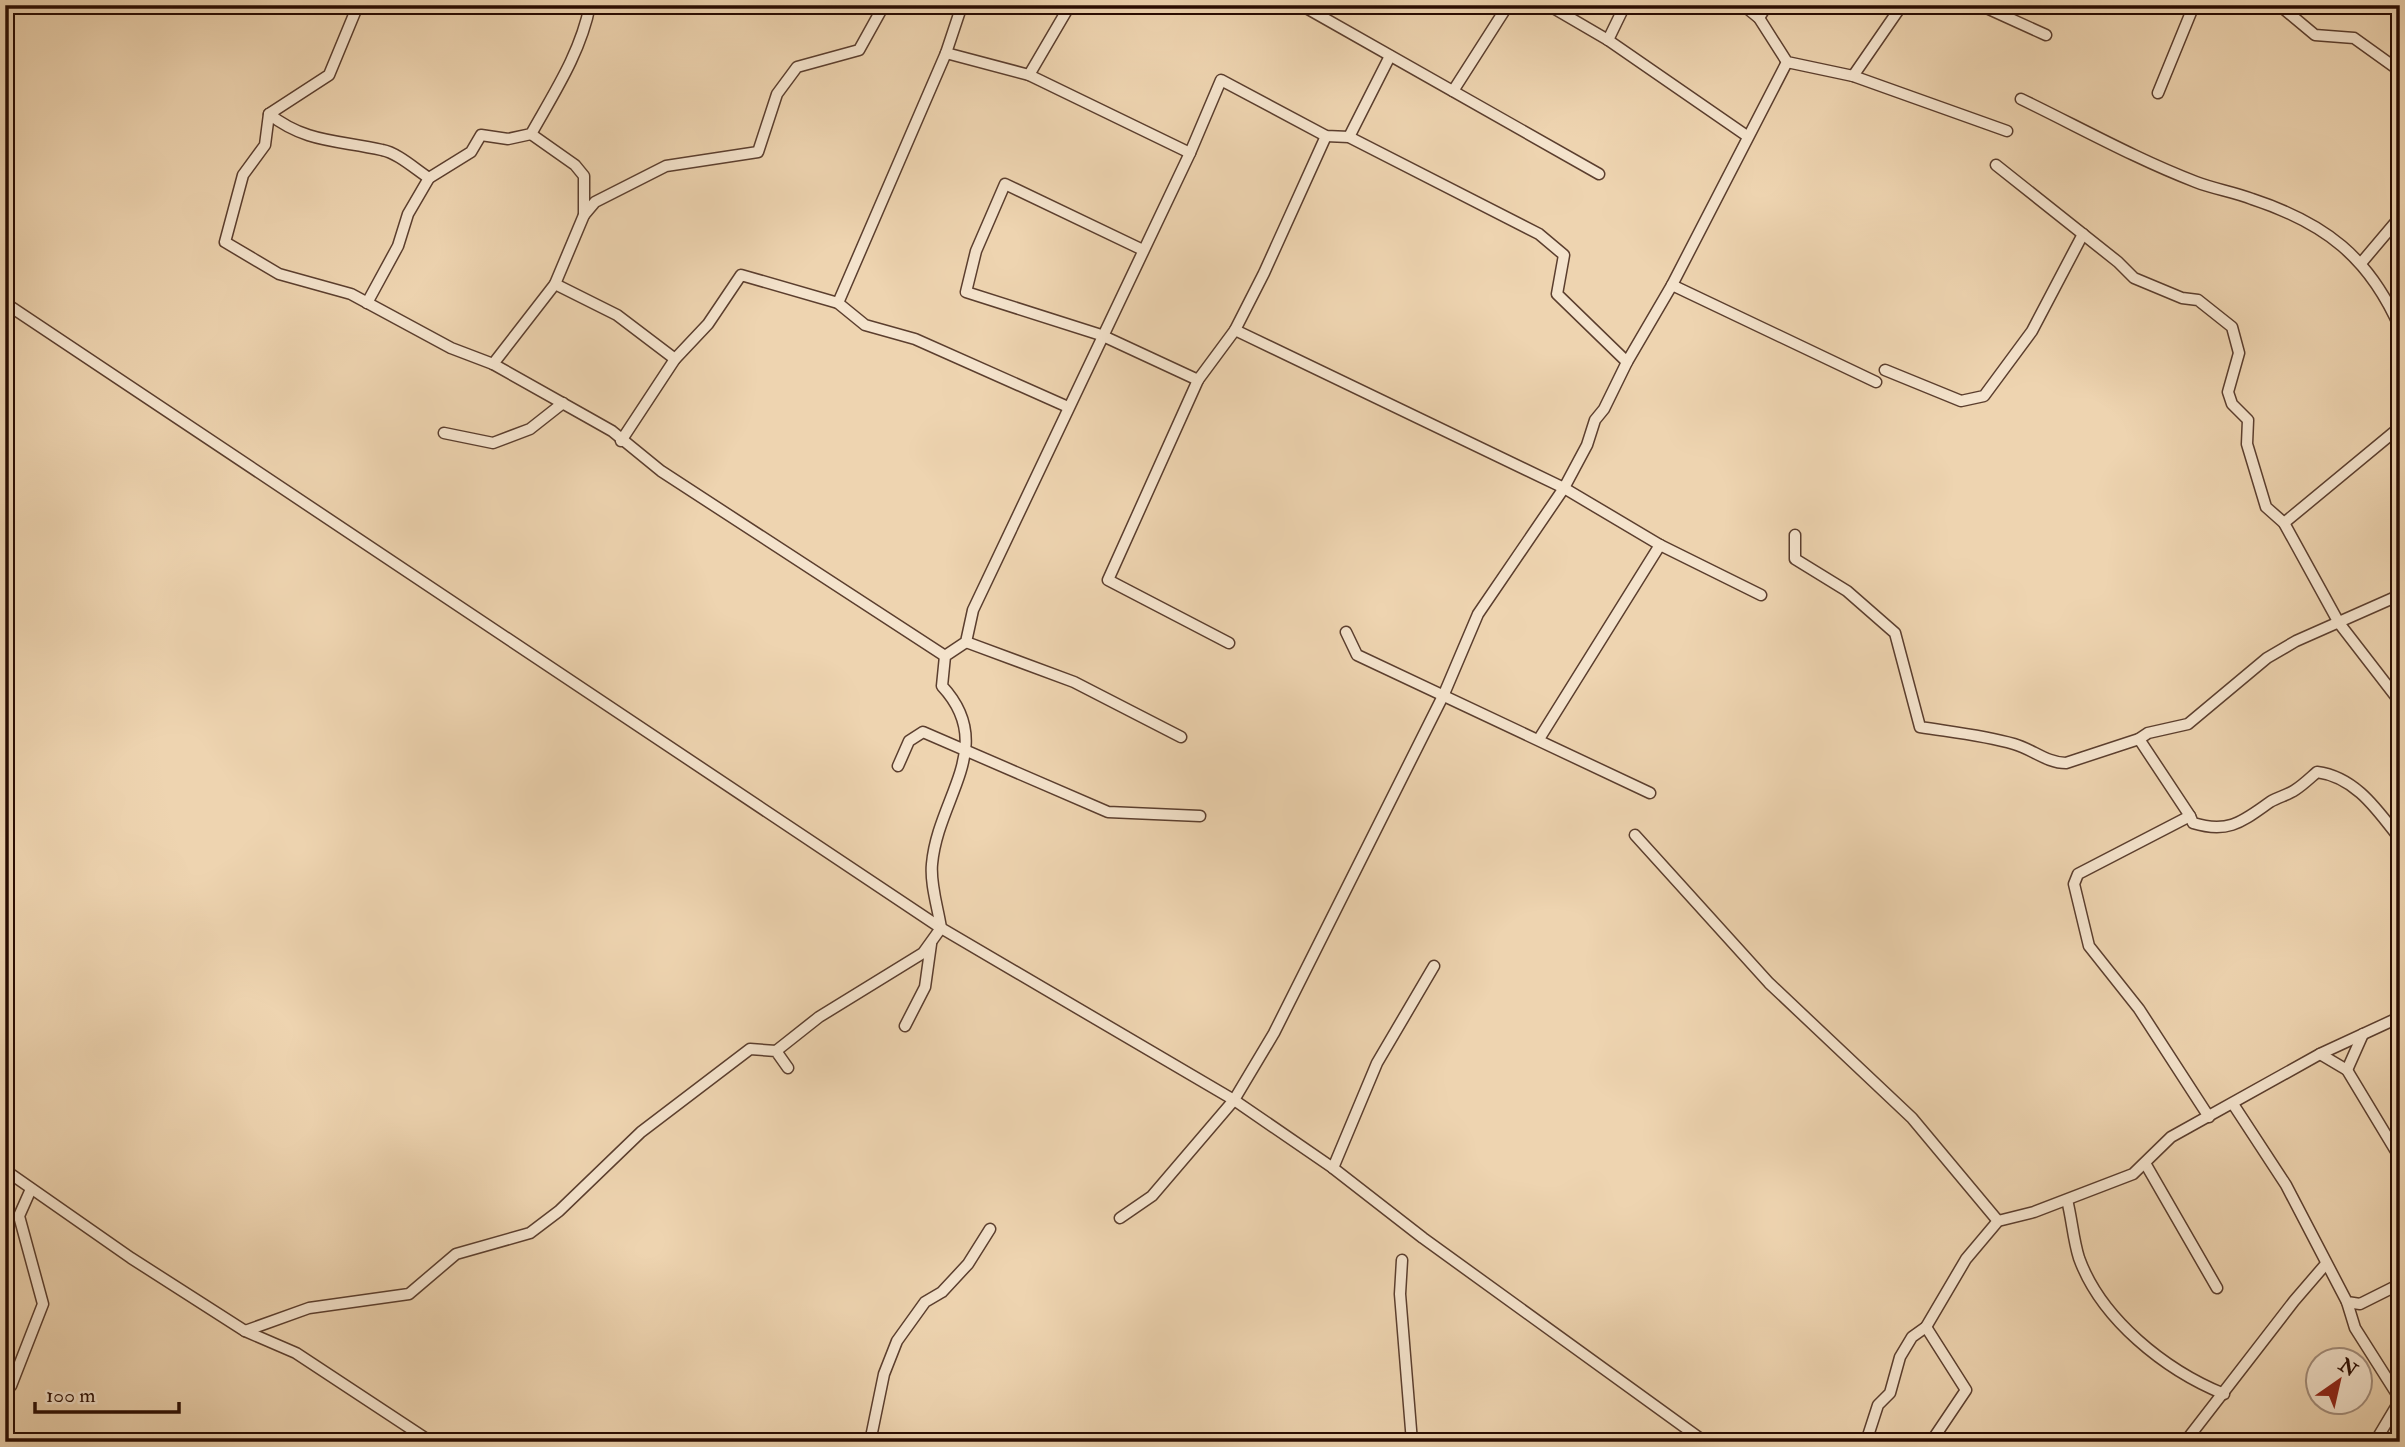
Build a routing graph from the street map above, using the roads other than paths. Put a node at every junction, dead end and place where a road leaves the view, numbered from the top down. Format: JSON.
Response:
{"nodes":[{"id":1,"x":358,"y":5,"type":"edge"},
{"id":2,"x":590,"y":5,"type":"edge"},
{"id":3,"x":884,"y":5,"type":"edge"},
{"id":4,"x":962,"y":5,"type":"edge"},
{"id":5,"x":1070,"y":5,"type":"edge"},
{"id":6,"x":1301,"y":5,"type":"edge"},
{"id":7,"x":1508,"y":5,"type":"edge"},
{"id":8,"x":1548,"y":5,"type":"edge"},
{"id":9,"x":1625,"y":5,"type":"edge"},
{"id":10,"x":1743,"y":5,"type":"edge"},
{"id":11,"x":1767,"y":5,"type":"edge"},
{"id":12,"x":1902,"y":5,"type":"edge"},
{"id":13,"x":1980,"y":5,"type":"edge"},
{"id":14,"x":2194,"y":5,"type":"edge"},
{"id":15,"x":2279,"y":5,"type":"edge"},
{"id":16,"x":1759,"y":18,"type":"junction"},
{"id":17,"x":2046,"y":35,"type":"dead end"},
{"id":18,"x":1608,"y":40,"type":"junction"},
{"id":19,"x":947,"y":53,"type":"junction"},
{"id":20,"x":1390,"y":56,"type":"junction"},
{"id":21,"x":1787,"y":62,"type":"junction"},
{"id":22,"x":2400,"y":71,"type":"edge"},
{"id":23,"x":1029,"y":75,"type":"junction"},
{"id":24,"x":1853,"y":76,"type":"junction"},
{"id":25,"x":1453,"y":91,"type":"junction"},
{"id":26,"x":2158,"y":93,"type":"dead end"},
{"id":27,"x":2021,"y":99,"type":"dead end"},
{"id":28,"x":269,"y":114,"type":"junction"},
{"id":29,"x":2007,"y":131,"type":"dead end"},
{"id":30,"x":531,"y":134,"type":"junction"},
{"id":31,"x":1326,"y":136,"type":"junction"},
{"id":32,"x":1349,"y":136,"type":"junction"},
{"id":33,"x":1747,"y":136,"type":"junction"},
{"id":34,"x":1190,"y":153,"type":"junction"},
{"id":35,"x":1996,"y":165,"type":"dead end"},
{"id":36,"x":1599,"y":174,"type":"dead end"},
{"id":37,"x":429,"y":178,"type":"junction"},
{"id":38,"x":584,"y":215,"type":"junction"},
{"id":39,"x":2400,"y":217,"type":"edge"},
{"id":40,"x":2083,"y":234,"type":"junction"},
{"id":41,"x":1143,"y":250,"type":"junction"},
{"id":42,"x":2362,"y":262,"type":"junction"},
{"id":43,"x":555,"y":284,"type":"junction"},
{"id":44,"x":1672,"y":285,"type":"junction"},
{"id":45,"x":5,"y":303,"type":"edge"},
{"id":46,"x":367,"y":303,"type":"junction"},
{"id":47,"x":838,"y":303,"type":"junction"},
{"id":48,"x":2400,"y":328,"type":"edge"},
{"id":49,"x":1235,"y":330,"type":"junction"},
{"id":50,"x":1101,"y":335,"type":"junction"},
{"id":51,"x":675,"y":359,"type":"junction"},
{"id":52,"x":1627,"y":362,"type":"junction"},
{"id":53,"x":493,"y":364,"type":"junction"},
{"id":54,"x":1885,"y":370,"type":"dead end"},
{"id":55,"x":1198,"y":380,"type":"junction"},
{"id":56,"x":1876,"y":382,"type":"dead end"},
{"id":57,"x":563,"y":403,"type":"junction"},
{"id":58,"x":1068,"y":407,"type":"junction"},
{"id":59,"x":2400,"y":427,"type":"edge"},
{"id":60,"x":444,"y":433,"type":"dead end"},
{"id":61,"x":621,"y":441,"type":"junction"},
{"id":62,"x":1564,"y":488,"type":"junction"},
{"id":63,"x":2284,"y":523,"type":"junction"},
{"id":64,"x":1796,"y":536,"type":"dead end"},
{"id":65,"x":1660,"y":545,"type":"junction"},
{"id":66,"x":1761,"y":594,"type":"dead end"},
{"id":67,"x":2400,"y":595,"type":"edge"},
{"id":68,"x":2339,"y":623,"type":"junction"},
{"id":69,"x":1346,"y":632,"type":"dead end"},
{"id":70,"x":966,"y":642,"type":"junction"},
{"id":71,"x":1230,"y":643,"type":"dead end"},
{"id":72,"x":945,"y":656,"type":"junction"},
{"id":73,"x":1444,"y":694,"type":"junction"},
{"id":74,"x":2398,"y":694,"type":"edge"},
{"id":75,"x":1181,"y":737,"type":"dead end"},
{"id":76,"x":1539,"y":739,"type":"junction"},
{"id":77,"x":2139,"y":739,"type":"junction"},
{"id":78,"x":967,"y":753,"type":"junction"},
{"id":79,"x":898,"y":766,"type":"dead end"},
{"id":80,"x":1650,"y":793,"type":"dead end"},
{"id":81,"x":1200,"y":816,"type":"dead end"},
{"id":82,"x":2190,"y":816,"type":"junction"},
{"id":83,"x":1634,"y":835,"type":"dead end"},
{"id":84,"x":2400,"y":839,"type":"edge"},
{"id":85,"x":941,"y":928,"type":"junction"},
{"id":86,"x":931,"y":941,"type":"junction"},
{"id":87,"x":1434,"y":966,"type":"dead end"},
{"id":88,"x":2400,"y":1017,"type":"edge"},
{"id":89,"x":905,"y":1026,"type":"dead end"},
{"id":90,"x":2363,"y":1034,"type":"junction"},
{"id":91,"x":775,"y":1051,"type":"junction"},
{"id":92,"x":2320,"y":1054,"type":"junction"},
{"id":93,"x":788,"y":1068,"type":"dead end"},
{"id":94,"x":2347,"y":1070,"type":"junction"},
{"id":95,"x":1234,"y":1100,"type":"junction"},
{"id":96,"x":2233,"y":1104,"type":"junction"},
{"id":97,"x":2209,"y":1117,"type":"junction"},
{"id":98,"x":2400,"y":1158,"type":"edge"},
{"id":99,"x":2144,"y":1163,"type":"junction"},
{"id":100,"x":1333,"y":1168,"type":"junction"},
{"id":101,"x":5,"y":1170,"type":"edge"},
{"id":102,"x":31,"y":1189,"type":"junction"},
{"id":103,"x":2067,"y":1200,"type":"junction"},
{"id":104,"x":1120,"y":1218,"type":"dead end"},
{"id":105,"x":1997,"y":1221,"type":"junction"},
{"id":106,"x":990,"y":1229,"type":"dead end"},
{"id":107,"x":1402,"y":1260,"type":"dead end"},
{"id":108,"x":2325,"y":1265,"type":"junction"},
{"id":109,"x":2400,"y":1284,"type":"edge"},
{"id":110,"x":2217,"y":1288,"type":"dead end"},
{"id":111,"x":2347,"y":1302,"type":"junction"},
{"id":112,"x":1926,"y":1327,"type":"junction"},
{"id":113,"x":245,"y":1331,"type":"junction"},
{"id":114,"x":11,"y":1387,"type":"dead end"},
{"id":115,"x":2224,"y":1394,"type":"junction"},
{"id":116,"x":2400,"y":1400,"type":"edge"},
{"id":117,"x":431,"y":1442,"type":"edge"},
{"id":118,"x":870,"y":1442,"type":"edge"},
{"id":119,"x":1412,"y":1442,"type":"edge"},
{"id":120,"x":1705,"y":1442,"type":"edge"},
{"id":121,"x":1866,"y":1442,"type":"edge"},
{"id":122,"x":1931,"y":1442,"type":"edge"},
{"id":123,"x":2185,"y":1442,"type":"edge"},
{"id":124,"x":2375,"y":1442,"type":"edge"}],
"edges":[{"from":1,"to":28,"type":"street"},
{"from":2,"to":30,"type":"street"},
{"from":3,"to":38,"type":"street"},
{"from":4,"to":19,"type":"street"},
{"from":5,"to":23,"type":"street"},
{"from":6,"to":20,"type":"street"},
{"from":7,"to":25,"type":"street"},
{"from":8,"to":18,"type":"street"},
{"from":9,"to":18,"type":"street"},
{"from":10,"to":16,"type":"street"},
{"from":11,"to":16,"type":"street"},
{"from":12,"to":24,"type":"street"},
{"from":13,"to":17,"type":"street"},
{"from":14,"to":26,"type":"street"},
{"from":15,"to":22,"type":"street"},
{"from":16,"to":21,"type":"street"},
{"from":18,"to":33,"type":"street"},
{"from":19,"to":23,"type":"street"},
{"from":19,"to":47,"type":"street"},
{"from":20,"to":25,"type":"street"},
{"from":20,"to":32,"type":"street"},
{"from":21,"to":24,"type":"street"},
{"from":21,"to":33,"type":"street"},
{"from":23,"to":34,"type":"street"},
{"from":24,"to":29,"type":"street"},
{"from":25,"to":36,"type":"street"},
{"from":27,"to":42,"type":"street"},
{"from":28,"to":37,"type":"street"},
{"from":28,"to":46,"type":"street"},
{"from":30,"to":37,"type":"street"},
{"from":30,"to":38,"type":"street"},
{"from":31,"to":32,"type":"street"},
{"from":31,"to":34,"type":"street"},
{"from":31,"to":49,"type":"street"},
{"from":32,"to":52,"type":"street"},
{"from":33,"to":44,"type":"street"},
{"from":34,"to":41,"type":"street"},
{"from":35,"to":40,"type":"street"},
{"from":37,"to":46,"type":"street"},
{"from":38,"to":43,"type":"street"},
{"from":39,"to":42,"type":"street"},
{"from":40,"to":54,"type":"street"},
{"from":40,"to":63,"type":"street"},
{"from":41,"to":50,"type":"street"},
{"from":41,"to":50,"type":"street"},
{"from":42,"to":48,"type":"street"},
{"from":43,"to":51,"type":"street"},
{"from":43,"to":53,"type":"street"},
{"from":44,"to":52,"type":"street"},
{"from":44,"to":56,"type":"street"},
{"from":45,"to":85,"type":"street"},
{"from":46,"to":53,"type":"street"},
{"from":47,"to":51,"type":"street"},
{"from":47,"to":58,"type":"street"},
{"from":49,"to":55,"type":"street"},
{"from":49,"to":62,"type":"street"},
{"from":50,"to":55,"type":"street"},
{"from":50,"to":58,"type":"street"},
{"from":51,"to":61,"type":"street"},
{"from":52,"to":62,"type":"street"},
{"from":53,"to":57,"type":"street"},
{"from":55,"to":71,"type":"street"},
{"from":57,"to":60,"type":"street"},
{"from":57,"to":61,"type":"street"},
{"from":58,"to":70,"type":"street"},
{"from":59,"to":63,"type":"street"},
{"from":61,"to":72,"type":"street"},
{"from":62,"to":65,"type":"street"},
{"from":62,"to":73,"type":"street"},
{"from":63,"to":68,"type":"street"},
{"from":64,"to":77,"type":"street"},
{"from":65,"to":66,"type":"street"},
{"from":65,"to":76,"type":"street"},
{"from":67,"to":68,"type":"street"},
{"from":68,"to":74,"type":"street"},
{"from":68,"to":77,"type":"street"},
{"from":69,"to":73,"type":"street"},
{"from":70,"to":72,"type":"street"},
{"from":70,"to":75,"type":"street"},
{"from":72,"to":78,"type":"street"},
{"from":73,"to":76,"type":"street"},
{"from":73,"to":95,"type":"street"},
{"from":76,"to":80,"type":"street"},
{"from":77,"to":82,"type":"street"},
{"from":78,"to":79,"type":"street"},
{"from":78,"to":81,"type":"street"},
{"from":78,"to":85,"type":"street"},
{"from":82,"to":84,"type":"street"},
{"from":82,"to":97,"type":"street"},
{"from":83,"to":105,"type":"street"},
{"from":85,"to":86,"type":"street"},
{"from":85,"to":95,"type":"street"},
{"from":86,"to":89,"type":"street"},
{"from":86,"to":91,"type":"street"},
{"from":87,"to":100,"type":"street"},
{"from":88,"to":90,"type":"street"},
{"from":90,"to":92,"type":"street"},
{"from":90,"to":94,"type":"street"},
{"from":91,"to":93,"type":"street"},
{"from":91,"to":113,"type":"street"},
{"from":92,"to":94,"type":"street"},
{"from":92,"to":96,"type":"street"},
{"from":94,"to":98,"type":"street"},
{"from":95,"to":100,"type":"street"},
{"from":95,"to":104,"type":"street"},
{"from":96,"to":97,"type":"street"},
{"from":96,"to":108,"type":"street"},
{"from":97,"to":99,"type":"street"},
{"from":99,"to":103,"type":"street"},
{"from":99,"to":110,"type":"street"},
{"from":100,"to":120,"type":"street"},
{"from":101,"to":102,"type":"street"},
{"from":102,"to":113,"type":"street"},
{"from":102,"to":114,"type":"street"},
{"from":103,"to":105,"type":"street"},
{"from":103,"to":115,"type":"street"},
{"from":105,"to":112,"type":"street"},
{"from":106,"to":118,"type":"street"},
{"from":107,"to":119,"type":"street"},
{"from":108,"to":111,"type":"street"},
{"from":108,"to":115,"type":"street"},
{"from":109,"to":111,"type":"street"},
{"from":111,"to":116,"type":"street"},
{"from":112,"to":121,"type":"street"},
{"from":112,"to":122,"type":"street"},
{"from":113,"to":117,"type":"street"},
{"from":115,"to":123,"type":"street"},
{"from":116,"to":124,"type":"street"}]}
